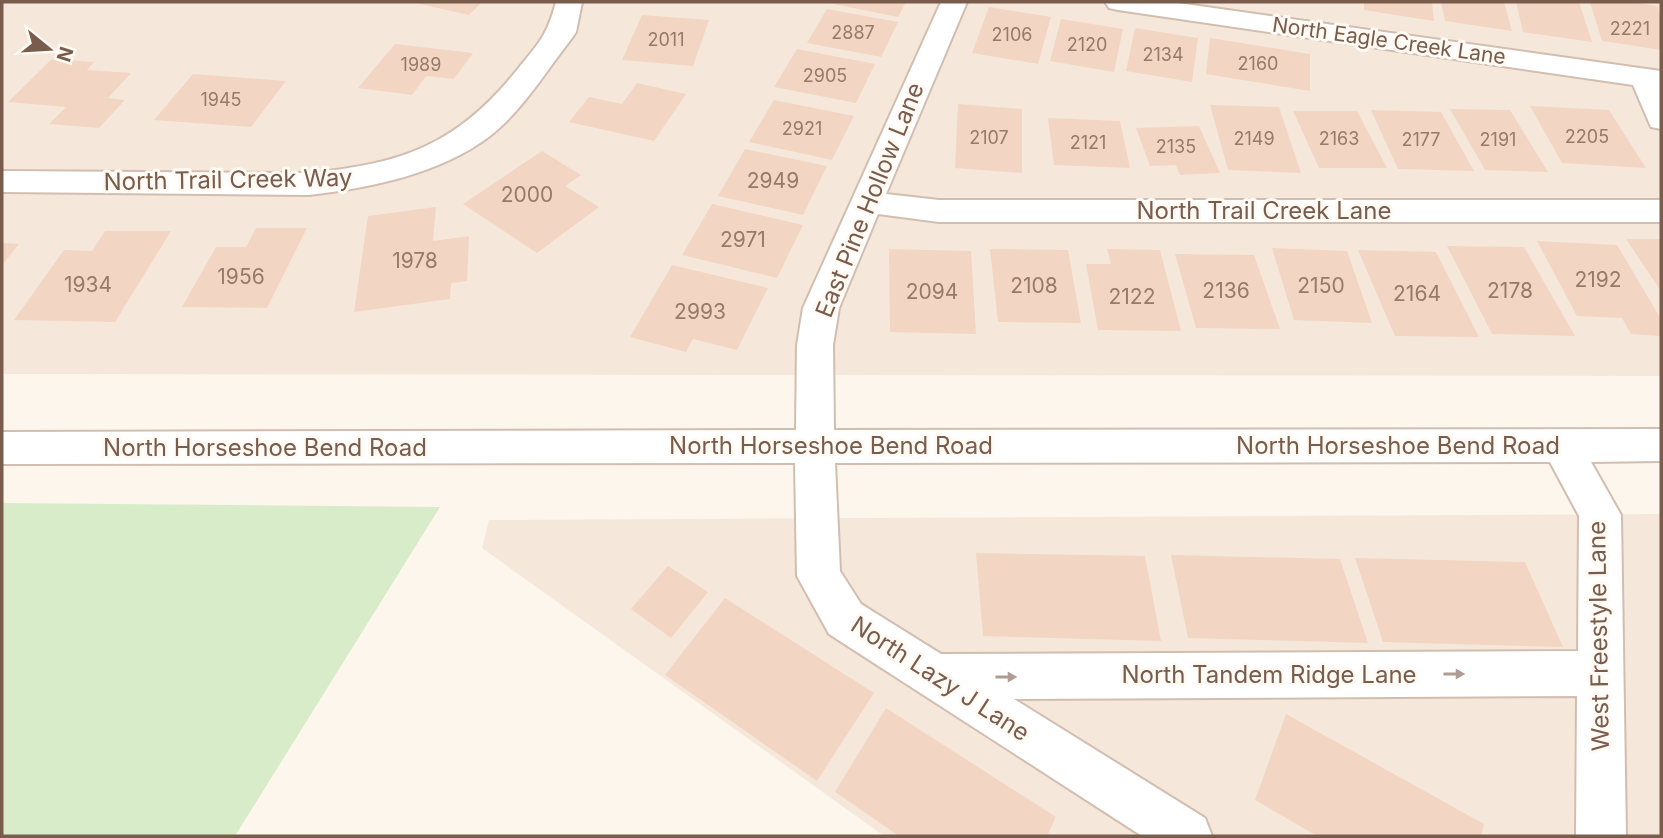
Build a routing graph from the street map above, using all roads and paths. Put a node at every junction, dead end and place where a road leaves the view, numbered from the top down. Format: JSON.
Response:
{"nodes":[{"id":1,"x":569,"y":2,"type":"edge"},
{"id":2,"x":954,"y":2,"type":"edge"},
{"id":3,"x":1118,"y":2,"type":"edge"},
{"id":4,"x":1653,"y":79,"type":"edge"},
{"id":5,"x":1661,"y":120,"type":"edge"},
{"id":6,"x":2,"y":182,"type":"edge"},
{"id":7,"x":867,"y":201,"type":"junction"},
{"id":8,"x":1661,"y":211,"type":"edge"},
{"id":9,"x":1661,"y":445,"type":"edge"},
{"id":10,"x":815,"y":446,"type":"junction"},
{"id":11,"x":1562,"y":446,"type":"junction"},
{"id":12,"x":2,"y":448,"type":"edge"},
{"id":13,"x":1601,"y":673,"type":"junction"},
{"id":14,"x":937,"y":677,"type":"junction"},
{"id":15,"x":1187,"y":836,"type":"edge"},
{"id":16,"x":1601,"y":836,"type":"edge"}],
"edges":[{"from":1,"to":6,"type":"street","name":"North Trail Creek Way"},
{"from":2,"to":7,"type":"street","name":"East Pine Hollow Lane"},
{"from":3,"to":4,"type":"street","name":"North Eagle Creek Lane"},
{"from":4,"to":5,"type":"street"},
{"from":7,"to":8,"type":"street","name":"North Trail Creek Lane"},
{"from":7,"to":10,"type":"street","name":"East Pine Hollow Lane"},
{"from":9,"to":11,"type":"street","name":"North Horseshoe Bend Road"},
{"from":10,"to":11,"type":"street","name":"North Horseshoe Bend Road"},
{"from":10,"to":12,"type":"street","name":"North Horseshoe Bend Road"},
{"from":10,"to":14,"type":"street","name":"North Lazy J Lane"},
{"from":11,"to":13,"type":"street","name":"West Freestyle Lane"},
{"from":14,"to":13,"type":"street","name":"North Tandem Ridge Lane","one_way":true},
{"from":13,"to":16,"type":"street","name":"West Freestyle Lane"},
{"from":14,"to":15,"type":"street","name":"North Lazy J Lane"}]}
